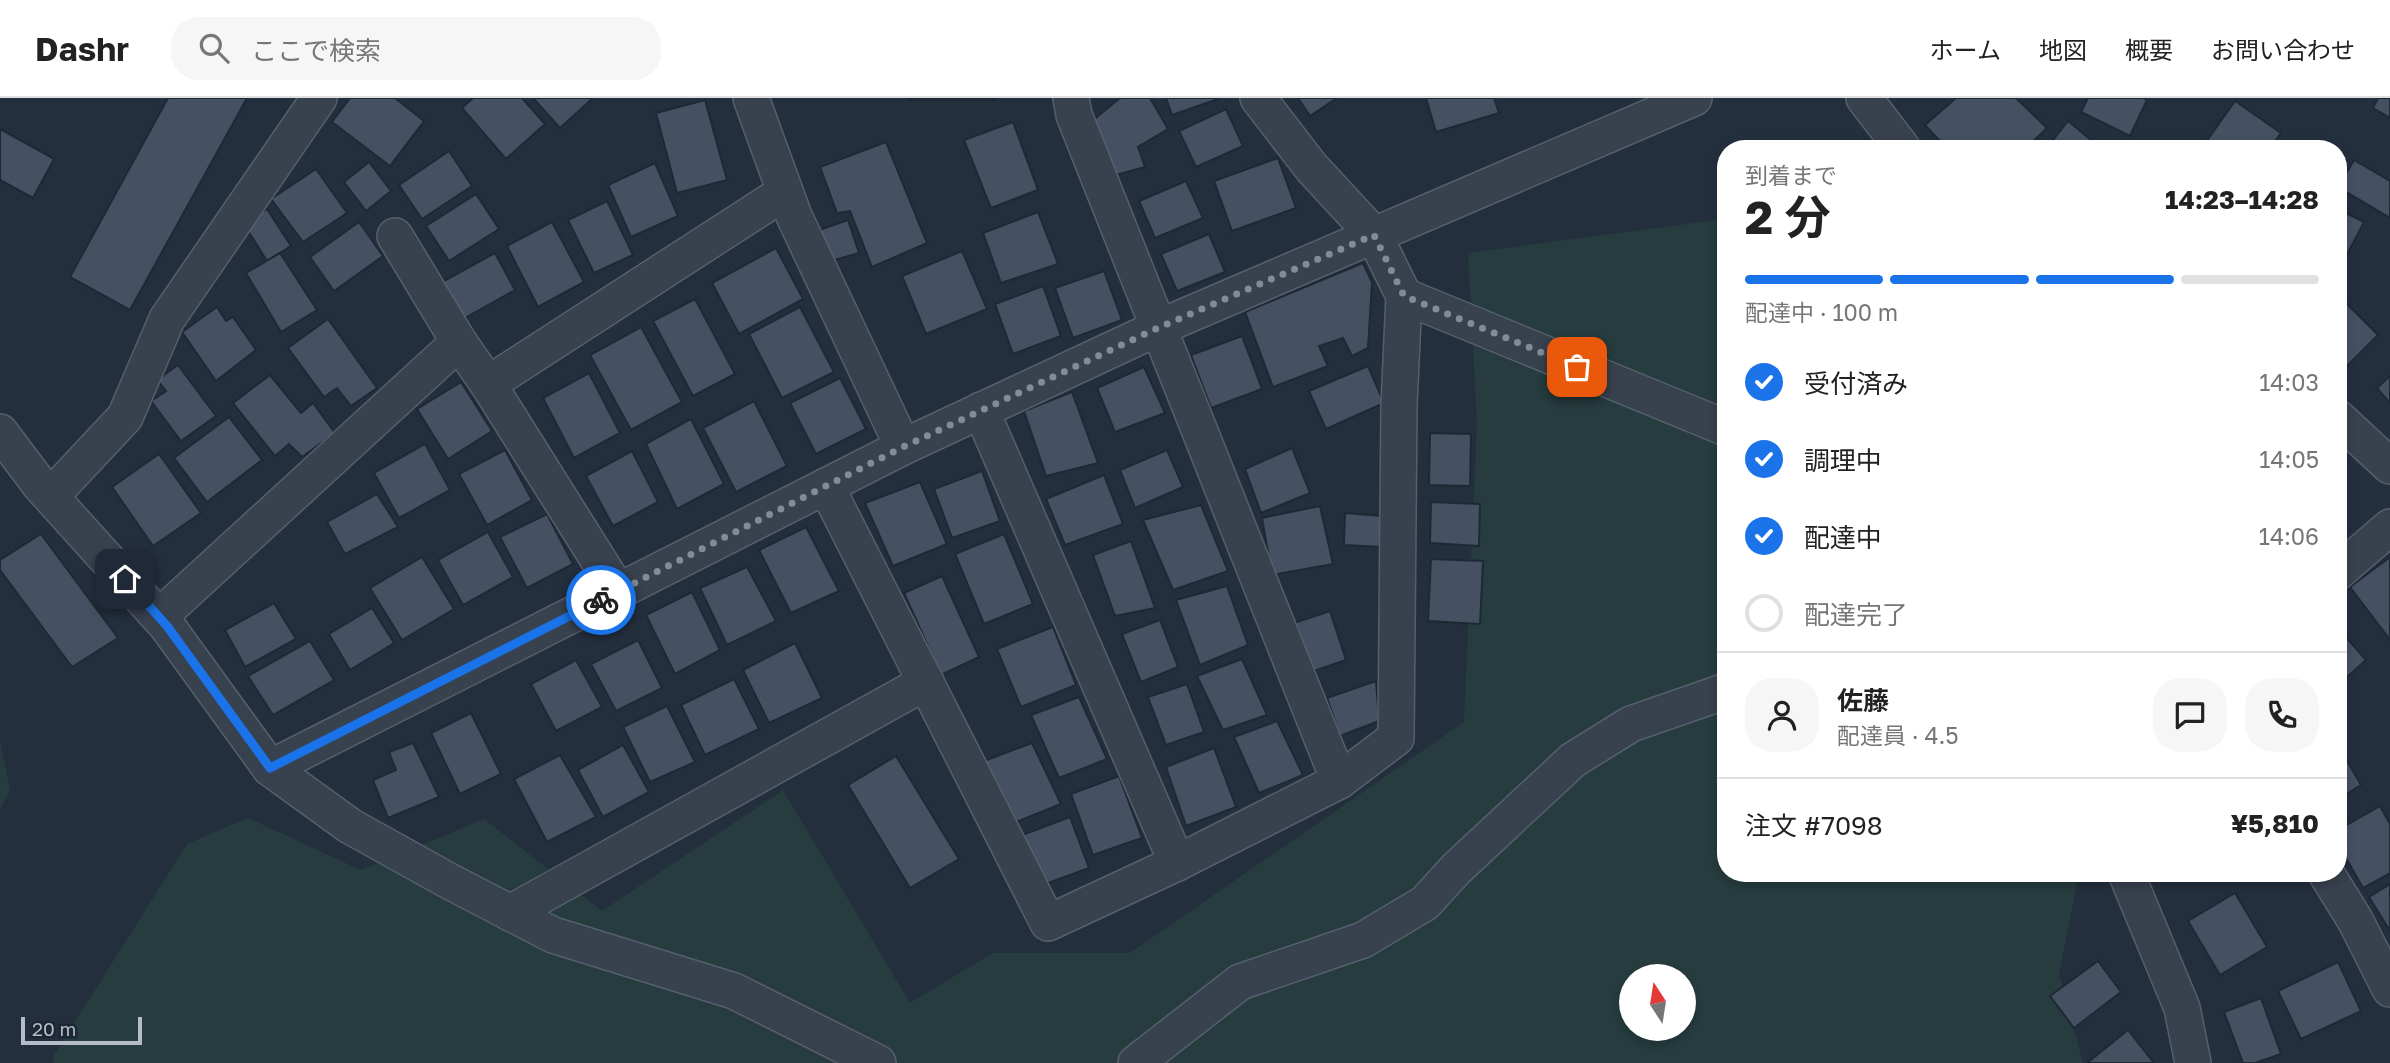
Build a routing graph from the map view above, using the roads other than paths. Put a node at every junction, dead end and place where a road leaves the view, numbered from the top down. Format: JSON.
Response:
{"nodes":[{"id":1,"x":319,"y":98,"type":"edge"},
{"id":2,"x":751,"y":98,"type":"edge"},
{"id":3,"x":1072,"y":98,"type":"edge"},
{"id":4,"x":1258,"y":98,"type":"edge"},
{"id":5,"x":1694,"y":98,"type":"edge"},
{"id":6,"x":1864,"y":98,"type":"edge"},
{"id":7,"x":1896,"y":140,"type":"edge"},
{"id":8,"x":785,"y":192,"type":"junction"},
{"id":9,"x":1374,"y":235,"type":"junction"},
{"id":10,"x":395,"y":236,"type":"dead end"},
{"id":11,"x":1404,"y":296,"type":"junction"},
{"id":12,"x":1160,"y":327,"type":"junction"},
{"id":13,"x":459,"y":342,"type":"junction"},
{"id":14,"x":488,"y":384,"type":"junction"},
{"id":15,"x":981,"y":410,"type":"junction"},
{"id":16,"x":1717,"y":424,"type":"edge"},
{"id":17,"x":2347,"y":426,"type":"edge"},
{"id":18,"x":0,"y":432,"type":"edge"},
{"id":19,"x":903,"y":447,"type":"junction"},
{"id":20,"x":2390,"y":466,"type":"edge"},
{"id":21,"x":827,"y":486,"type":"junction"},
{"id":22,"x":51,"y":496,"type":"junction"},
{"id":23,"x":2390,"y":527,"type":"edge"},
{"id":24,"x":2347,"y":564,"type":"edge"},
{"id":25,"x":618,"y":592,"type":"junction"},
{"id":26,"x":159,"y":617,"type":"junction"},
{"id":27,"x":926,"y":682,"type":"junction"},
{"id":28,"x":1717,"y":694,"type":"edge"},
{"id":29,"x":270,"y":768,"type":"junction"},
{"id":30,"x":1339,"y":781,"type":"junction"},
{"id":31,"x":1177,"y":863,"type":"junction"},
{"id":32,"x":2130,"y":882,"type":"edge"},
{"id":33,"x":2332,"y":882,"type":"edge"},
{"id":34,"x":510,"y":913,"type":"junction"},
{"id":35,"x":2388,"y":978,"type":"edge"},
{"id":36,"x":878,"y":1063,"type":"edge"},
{"id":37,"x":1136,"y":1063,"type":"edge"},
{"id":38,"x":2193,"y":1063,"type":"edge"}],
"edges":[{"from":1,"to":22,"type":"street"},
{"from":2,"to":8,"type":"street"},
{"from":3,"to":12,"type":"street"},
{"from":4,"to":9,"type":"street"},
{"from":5,"to":9,"type":"street"},
{"from":6,"to":7,"type":"street"},
{"from":8,"to":14,"type":"street"},
{"from":8,"to":19,"type":"street"},
{"from":9,"to":11,"type":"street"},
{"from":9,"to":12,"type":"street"},
{"from":10,"to":13,"type":"street"},
{"from":11,"to":16,"type":"street"},
{"from":11,"to":30,"type":"street"},
{"from":12,"to":15,"type":"street"},
{"from":12,"to":30,"type":"street"},
{"from":13,"to":14,"type":"street"},
{"from":13,"to":26,"type":"street"},
{"from":14,"to":25,"type":"street"},
{"from":15,"to":19,"type":"street"},
{"from":15,"to":31,"type":"street"},
{"from":17,"to":20,"type":"street"},
{"from":18,"to":22,"type":"street"},
{"from":19,"to":21,"type":"street"},
{"from":21,"to":25,"type":"street"},
{"from":21,"to":27,"type":"street"},
{"from":22,"to":26,"type":"street"},
{"from":23,"to":24,"type":"street"},
{"from":25,"to":29,"type":"street"},
{"from":26,"to":29,"type":"street"},
{"from":27,"to":31,"type":"street"},
{"from":27,"to":34,"type":"street"},
{"from":28,"to":37,"type":"street"},
{"from":29,"to":34,"type":"street"},
{"from":30,"to":31,"type":"street"},
{"from":32,"to":38,"type":"street"},
{"from":33,"to":35,"type":"street"},
{"from":34,"to":36,"type":"street"}]}
